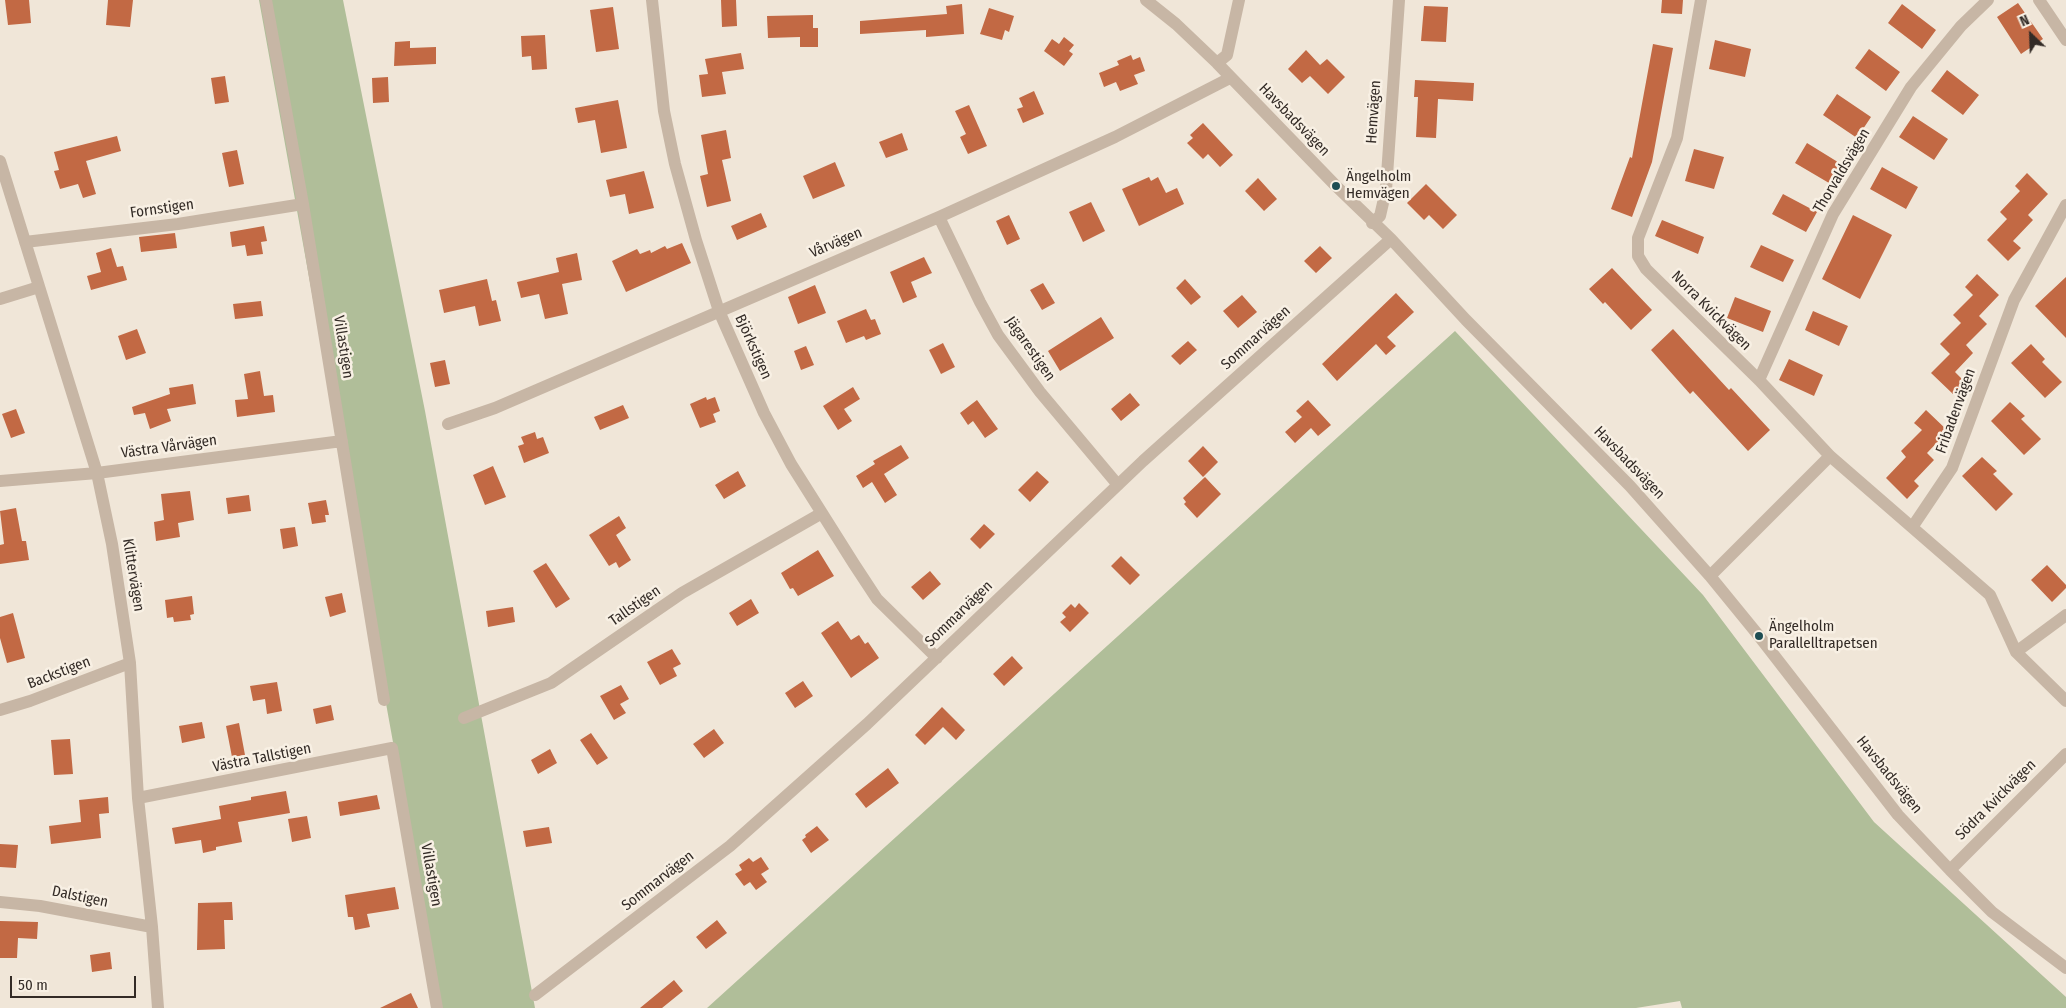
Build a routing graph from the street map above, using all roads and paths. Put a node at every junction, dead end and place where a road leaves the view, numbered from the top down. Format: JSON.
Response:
{"nodes":[{"id":1,"x":266,"y":0,"type":"edge"},
{"id":2,"x":652,"y":0,"type":"edge"},
{"id":3,"x":1146,"y":0,"type":"edge"},
{"id":4,"x":1239,"y":0,"type":"edge"},
{"id":5,"x":1399,"y":0,"type":"edge"},
{"id":6,"x":1701,"y":0,"type":"edge"},
{"id":7,"x":1988,"y":0,"type":"edge"},
{"id":8,"x":2039,"y":0,"type":"edge"},
{"id":9,"x":2066,"y":40,"type":"edge"},
{"id":10,"x":1217,"y":64,"type":"junction"},
{"id":11,"x":1230,"y":78,"type":"junction"},
{"id":12,"x":0,"y":161,"type":"edge"},
{"id":13,"x":303,"y":204,"type":"junction"},
{"id":14,"x":2066,"y":205,"type":"edge"},
{"id":15,"x":939,"y":217,"type":"junction"},
{"id":16,"x":1372,"y":223,"type":"junction"},
{"id":17,"x":1391,"y":239,"type":"junction"},
{"id":18,"x":25,"y":242,"type":"junction"},
{"id":19,"x":39,"y":287,"type":"junction"},
{"id":20,"x":0,"y":299,"type":"edge"},
{"id":21,"x":719,"y":311,"type":"junction"},
{"id":22,"x":1759,"y":380,"type":"junction"},
{"id":23,"x":448,"y":424,"type":"dead end"},
{"id":24,"x":342,"y":441,"type":"junction"},
{"id":25,"x":1830,"y":456,"type":"junction"},
{"id":26,"x":97,"y":473,"type":"junction"},
{"id":27,"x":0,"y":482,"type":"edge"},
{"id":28,"x":1118,"y":486,"type":"junction"},
{"id":29,"x":822,"y":513,"type":"junction"},
{"id":30,"x":1913,"y":526,"type":"junction"},
{"id":31,"x":1710,"y":576,"type":"junction"},
{"id":32,"x":2066,"y":616,"type":"edge"},
{"id":33,"x":2016,"y":652,"type":"junction"},
{"id":34,"x":937,"y":658,"type":"junction"},
{"id":35,"x":130,"y":663,"type":"junction"},
{"id":36,"x":384,"y":700,"type":"dead end"},
{"id":37,"x":2066,"y":701,"type":"edge"},
{"id":38,"x":0,"y":710,"type":"edge"},
{"id":39,"x":464,"y":718,"type":"dead end"},
{"id":40,"x":392,"y":748,"type":"joint"},
{"id":41,"x":2066,"y":754,"type":"edge"},
{"id":42,"x":138,"y":798,"type":"junction"},
{"id":43,"x":1950,"y":870,"type":"junction"},
{"id":44,"x":0,"y":902,"type":"edge"},
{"id":45,"x":152,"y":927,"type":"junction"},
{"id":46,"x":2066,"y":968,"type":"edge"},
{"id":47,"x":535,"y":995,"type":"dead end"},
{"id":48,"x":158,"y":1008,"type":"edge"},
{"id":49,"x":437,"y":1008,"type":"edge"}],
"edges":[{"from":1,"to":13,"type":"street","name":"Villastigen"},
{"from":2,"to":21,"type":"street","name":"Björkstigen"},
{"from":3,"to":10,"type":"street","name":"Havsbadsvägen"},
{"from":4,"to":10,"type":"street"},
{"from":5,"to":16,"type":"street","name":"Hemvägen"},
{"from":6,"to":22,"type":"street","name":"Norra Kvickvägen"},
{"from":7,"to":22,"type":"street","name":"Thorvaldsvägen"},
{"from":8,"to":9,"type":"street"},
{"from":10,"to":11,"type":"street","name":"Havsbadsvägen"},
{"from":11,"to":15,"type":"street","name":"Vårvägen"},
{"from":11,"to":16,"type":"street","name":"Havsbadsvägen"},
{"from":12,"to":18,"type":"street","name":"Klittervägen"},
{"from":13,"to":18,"type":"street","name":"Fornstigen"},
{"from":13,"to":24,"type":"street","name":"Villastigen"},
{"from":14,"to":30,"type":"street","name":"Fribadenvägen"},
{"from":15,"to":21,"type":"street","name":"Vårvägen"},
{"from":15,"to":28,"type":"street","name":"Jägarestigen"},
{"from":16,"to":17,"type":"street","name":"Havsbadsvägen"},
{"from":17,"to":28,"type":"street","name":"Sommarvägen"},
{"from":17,"to":31,"type":"street","name":"Havsbadsvägen"},
{"from":18,"to":19,"type":"street","name":"Klittervägen"},
{"from":19,"to":20,"type":"street"},
{"from":19,"to":26,"type":"street","name":"Klittervägen"},
{"from":21,"to":23,"type":"street","name":"Vårvägen"},
{"from":21,"to":29,"type":"street","name":"Björkstigen"},
{"from":22,"to":25,"type":"street","name":"Norra Kvickvägen"},
{"from":24,"to":26,"type":"street","name":"Västra Vårvägen"},
{"from":24,"to":36,"type":"street","name":"Villastigen"},
{"from":25,"to":30,"type":"street"},
{"from":25,"to":31,"type":"street"},
{"from":26,"to":27,"type":"street","name":"Västra Vårvägen"},
{"from":26,"to":35,"type":"street","name":"Klittervägen"},
{"from":28,"to":34,"type":"street","name":"Sommarvägen"},
{"from":29,"to":34,"type":"street","name":"Björkstigen"},
{"from":29,"to":39,"type":"street","name":"Tallstigen"},
{"from":30,"to":33,"type":"street"},
{"from":31,"to":43,"type":"street","name":"Havsbadsvägen"},
{"from":32,"to":33,"type":"street"},
{"from":33,"to":37,"type":"street"},
{"from":34,"to":47,"type":"street","name":"Sommarvägen"},
{"from":35,"to":38,"type":"street","name":"Backstigen"},
{"from":35,"to":42,"type":"street","name":"Klittervägen"},
{"from":40,"to":42,"type":"street","name":"Västra Tallstigen"},
{"from":40,"to":49,"type":"street","name":"Villastigen"},
{"from":41,"to":43,"type":"street","name":"Södra Kvickvägen"},
{"from":42,"to":45,"type":"street","name":"Klittervägen"},
{"from":43,"to":46,"type":"street","name":"Havsbadsvägen"},
{"from":44,"to":45,"type":"street","name":"Dalstigen"},
{"from":45,"to":48,"type":"street","name":"Klittervägen"}]}
